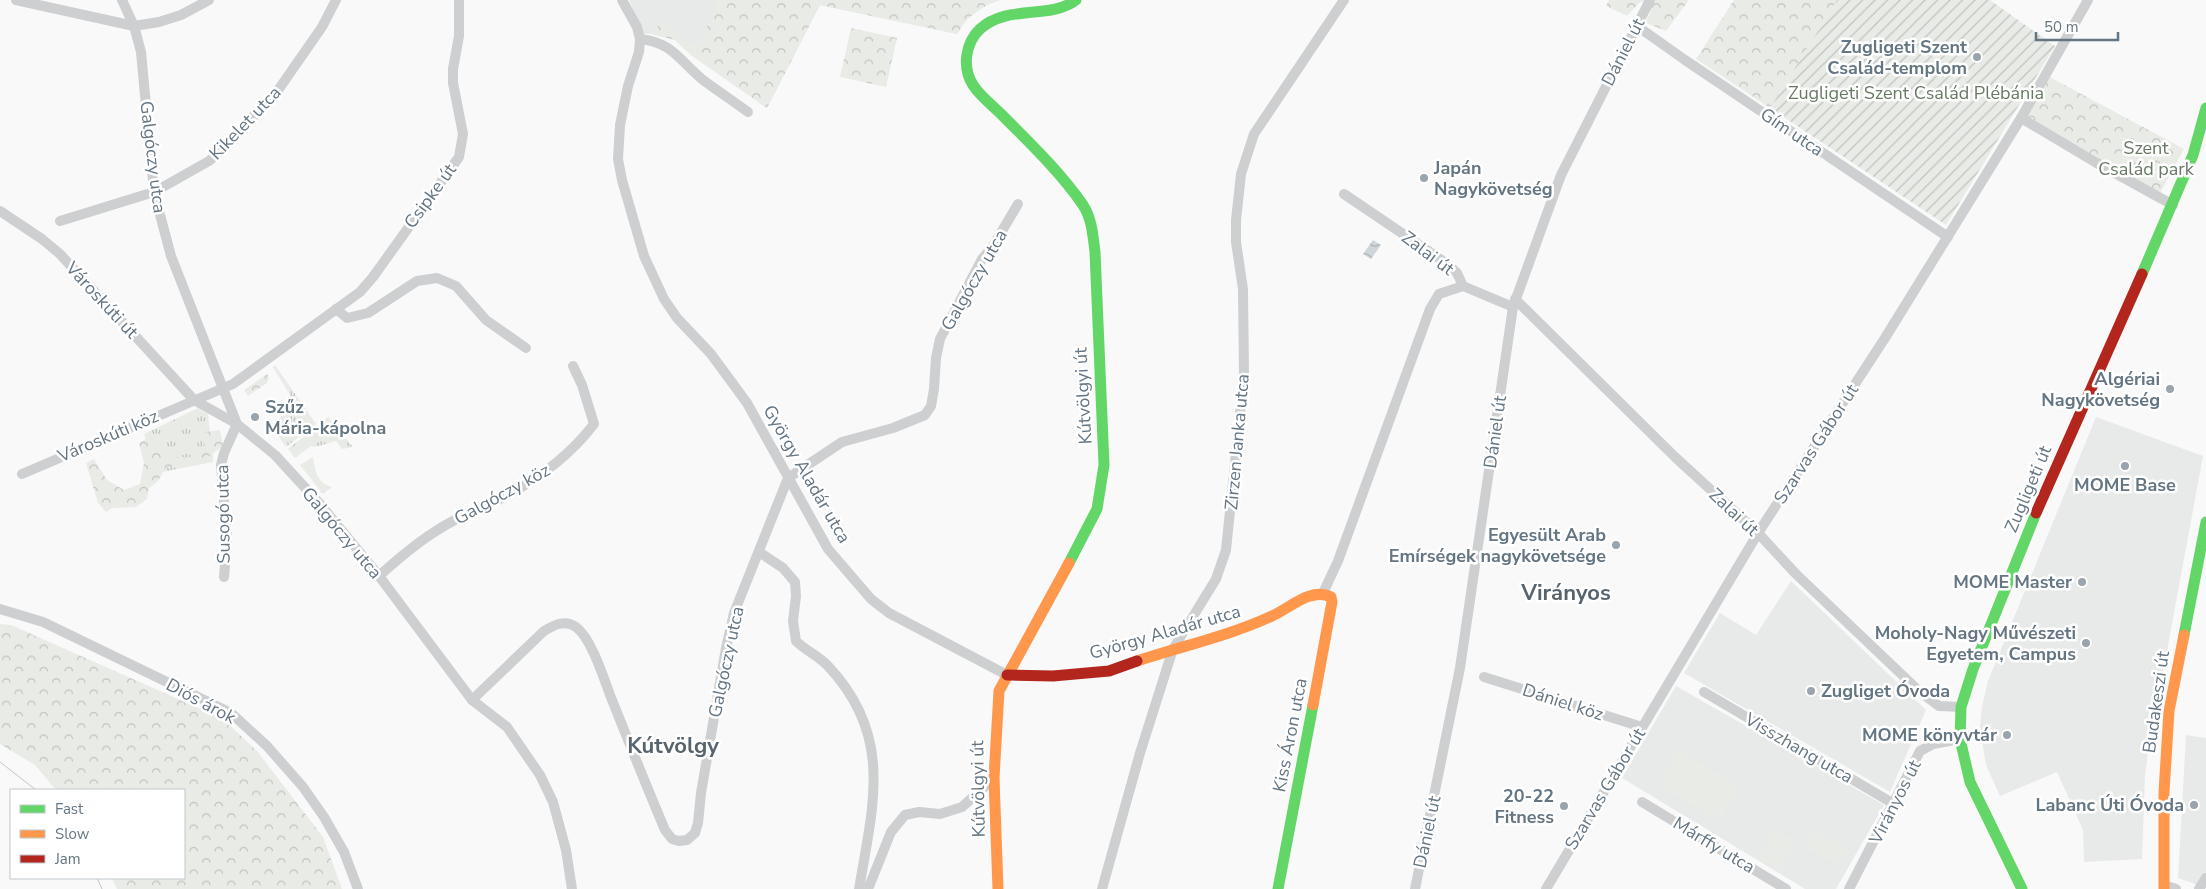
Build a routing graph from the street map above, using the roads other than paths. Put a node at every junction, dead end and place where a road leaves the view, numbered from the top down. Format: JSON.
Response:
{"nodes":[{"id":1,"x":16,"y":0,"type":"edge"},
{"id":2,"x":122,"y":0,"type":"edge"},
{"id":3,"x":209,"y":0,"type":"edge"},
{"id":4,"x":336,"y":0,"type":"edge"},
{"id":5,"x":459,"y":0,"type":"edge"},
{"id":6,"x":622,"y":0,"type":"edge"},
{"id":7,"x":1076,"y":0,"type":"edge"},
{"id":8,"x":1344,"y":0,"type":"edge"},
{"id":9,"x":1650,"y":0,"type":"edge"},
{"id":10,"x":2088,"y":0,"type":"edge"},
{"id":11,"x":134,"y":26,"type":"junction"},
{"id":12,"x":1637,"y":26,"type":"junction"},
{"id":13,"x":640,"y":39,"type":"junction"},
{"id":14,"x":2206,"y":108,"type":"edge"},
{"id":15,"x":748,"y":112,"type":"dead end"},
{"id":16,"x":2022,"y":118,"type":"junction"},
{"id":17,"x":154,"y":192,"type":"junction"},
{"id":18,"x":1344,"y":194,"type":"dead end"},
{"id":19,"x":1018,"y":204,"type":"dead end"},
{"id":20,"x":2173,"y":205,"type":"junction"},
{"id":21,"x":0,"y":211,"type":"edge"},
{"id":22,"x":60,"y":221,"type":"dead end"},
{"id":23,"x":1948,"y":237,"type":"junction"},
{"id":24,"x":1462,"y":286,"type":"junction"},
{"id":25,"x":1514,"y":303,"type":"junction"},
{"id":26,"x":336,"y":309,"type":"junction"},
{"id":27,"x":526,"y":348,"type":"dead end"},
{"id":28,"x":573,"y":366,"type":"dead end"},
{"id":29,"x":222,"y":388,"type":"junction"},
{"id":30,"x":194,"y":400,"type":"junction"},
{"id":31,"x":237,"y":424,"type":"junction"},
{"id":32,"x":22,"y":474,"type":"dead end"},
{"id":33,"x":788,"y":478,"type":"junction"},
{"id":34,"x":2206,"y":522,"type":"edge"},
{"id":35,"x":1758,"y":534,"type":"junction"},
{"id":36,"x":759,"y":552,"type":"junction"},
{"id":37,"x":379,"y":576,"type":"junction"},
{"id":38,"x":224,"y":577,"type":"dead end"},
{"id":39,"x":1323,"y":593,"type":"junction"},
{"id":40,"x":0,"y":609,"type":"edge"},
{"id":41,"x":1173,"y":649,"type":"junction"},
{"id":42,"x":1007,"y":675,"type":"junction"},
{"id":43,"x":1484,"y":677,"type":"dead end"},
{"id":44,"x":1704,"y":692,"type":"dead end"},
{"id":45,"x":472,"y":700,"type":"junction"},
{"id":46,"x":1961,"y":707,"type":"junction"},
{"id":47,"x":1642,"y":727,"type":"junction"},
{"id":48,"x":1960,"y":739,"type":"junction"},
{"id":49,"x":994,"y":778,"type":"junction"},
{"id":50,"x":1642,"y":802,"type":"dead end"},
{"id":51,"x":1894,"y":804,"type":"junction"},
{"id":52,"x":2206,"y":878,"type":"edge"},
{"id":53,"x":2164,"y":887,"type":"edge"},
{"id":54,"x":358,"y":889,"type":"edge"},
{"id":55,"x":572,"y":889,"type":"edge"},
{"id":56,"x":859,"y":889,"type":"edge"},
{"id":57,"x":868,"y":889,"type":"edge"},
{"id":58,"x":998,"y":889,"type":"edge"},
{"id":59,"x":1102,"y":889,"type":"edge"},
{"id":60,"x":1278,"y":889,"type":"edge"},
{"id":61,"x":1415,"y":889,"type":"edge"},
{"id":62,"x":1546,"y":889,"type":"edge"},
{"id":63,"x":1786,"y":889,"type":"edge"},
{"id":64,"x":1849,"y":889,"type":"edge"},
{"id":65,"x":2022,"y":889,"type":"edge"},
{"id":66,"x":2176,"y":889,"type":"edge"},
{"id":67,"x":2199,"y":889,"type":"edge"}],
"edges":[{"from":1,"to":11,"type":"street"},
{"from":2,"to":11,"type":"street","name":"Galgóczy utca"},
{"from":3,"to":11,"type":"street"},
{"from":4,"to":17,"type":"street","name":"Kikelet utca"},
{"from":5,"to":26,"type":"street","name":"Csipke út"},
{"from":6,"to":13,"type":"street"},
{"from":7,"to":42,"type":"street","name":"Kútvölgyi út"},
{"from":8,"to":41,"type":"street","name":"Zirzen Janka utca"},
{"from":9,"to":12,"type":"street","name":"Dániel út"},
{"from":10,"to":16,"type":"street","name":"Szarvas Gábor út"},
{"from":11,"to":17,"type":"street","name":"Galgóczy utca"},
{"from":12,"to":23,"type":"street","name":"Gím utca"},
{"from":12,"to":25,"type":"street","name":"Dániel út"},
{"from":13,"to":15,"type":"street"},
{"from":13,"to":33,"type":"street","name":"György Aladár utca"},
{"from":14,"to":20,"type":"street","name":"Zugligeti út"},
{"from":16,"to":20,"type":"street"},
{"from":16,"to":23,"type":"street","name":"Szarvas Gábor út"},
{"from":17,"to":22,"type":"street","name":"Kikelet utca"},
{"from":17,"to":29,"type":"street","name":"Galgóczy utca"},
{"from":18,"to":24,"type":"street","name":"Zalai út"},
{"from":19,"to":33,"type":"street","name":"Galgóczy utca"},
{"from":20,"to":46,"type":"street","name":"Zugligeti út"},
{"from":21,"to":30,"type":"street","name":"Városkúti út"},
{"from":23,"to":35,"type":"street","name":"Szarvas Gábor út"},
{"from":24,"to":25,"type":"street","name":"Zalai út"},
{"from":24,"to":39,"type":"street"},
{"from":25,"to":35,"type":"street","name":"Zalai út"},
{"from":25,"to":61,"type":"street","name":"Dániel út"},
{"from":26,"to":27,"type":"street"},
{"from":26,"to":29,"type":"street","name":"Csipke út"},
{"from":28,"to":37,"type":"street","name":"Galgóczy köz"},
{"from":29,"to":30,"type":"street","name":"Városkúti köz"},
{"from":29,"to":31,"type":"street","name":"Galgóczy utca"},
{"from":30,"to":31,"type":"street","name":"Városkúti út"},
{"from":30,"to":32,"type":"street","name":"Városkúti köz"},
{"from":31,"to":37,"type":"street","name":"Galgóczy utca"},
{"from":31,"to":38,"type":"street","name":"Susogó utca"},
{"from":33,"to":36,"type":"street","name":"Galgóczy utca"},
{"from":33,"to":42,"type":"street","name":"György Aladár utca"},
{"from":34,"to":53,"type":"street","name":"Budakeszi út"},
{"from":35,"to":46,"type":"street","name":"Zalai út"},
{"from":35,"to":47,"type":"street","name":"Szarvas Gábor út"},
{"from":36,"to":45,"type":"street","name":"Galgóczy utca"},
{"from":36,"to":56,"type":"street"},
{"from":37,"to":45,"type":"street","name":"Galgóczy utca"},
{"from":39,"to":41,"type":"street","name":"György Aladár utca"},
{"from":39,"to":60,"type":"street","name":"Kiss Áron utca"},
{"from":40,"to":54,"type":"street","name":"Diós árok"},
{"from":41,"to":42,"type":"street","name":"György Aladár utca"},
{"from":41,"to":59,"type":"street","name":"Zirzen Janka utca"},
{"from":42,"to":49,"type":"street","name":"Kútvölgyi út"},
{"from":43,"to":47,"type":"street","name":"Dániel köz"},
{"from":44,"to":51,"type":"street","name":"Visszhang utca"},
{"from":45,"to":55,"type":"street"},
{"from":46,"to":48,"type":"street","name":"Zugligeti út"},
{"from":47,"to":62,"type":"street","name":"Szarvas Gábor út"},
{"from":48,"to":51,"type":"street","name":"Virányos út"},
{"from":48,"to":65,"type":"street","name":"Zugligeti út"},
{"from":49,"to":57,"type":"street"},
{"from":49,"to":58,"type":"street","name":"Kútvölgyi út"},
{"from":50,"to":63,"type":"street","name":"Márffy utca"},
{"from":51,"to":64,"type":"street","name":"Virányos út"},
{"from":52,"to":67,"type":"street"},
{"from":53,"to":66,"type":"street"}]}
